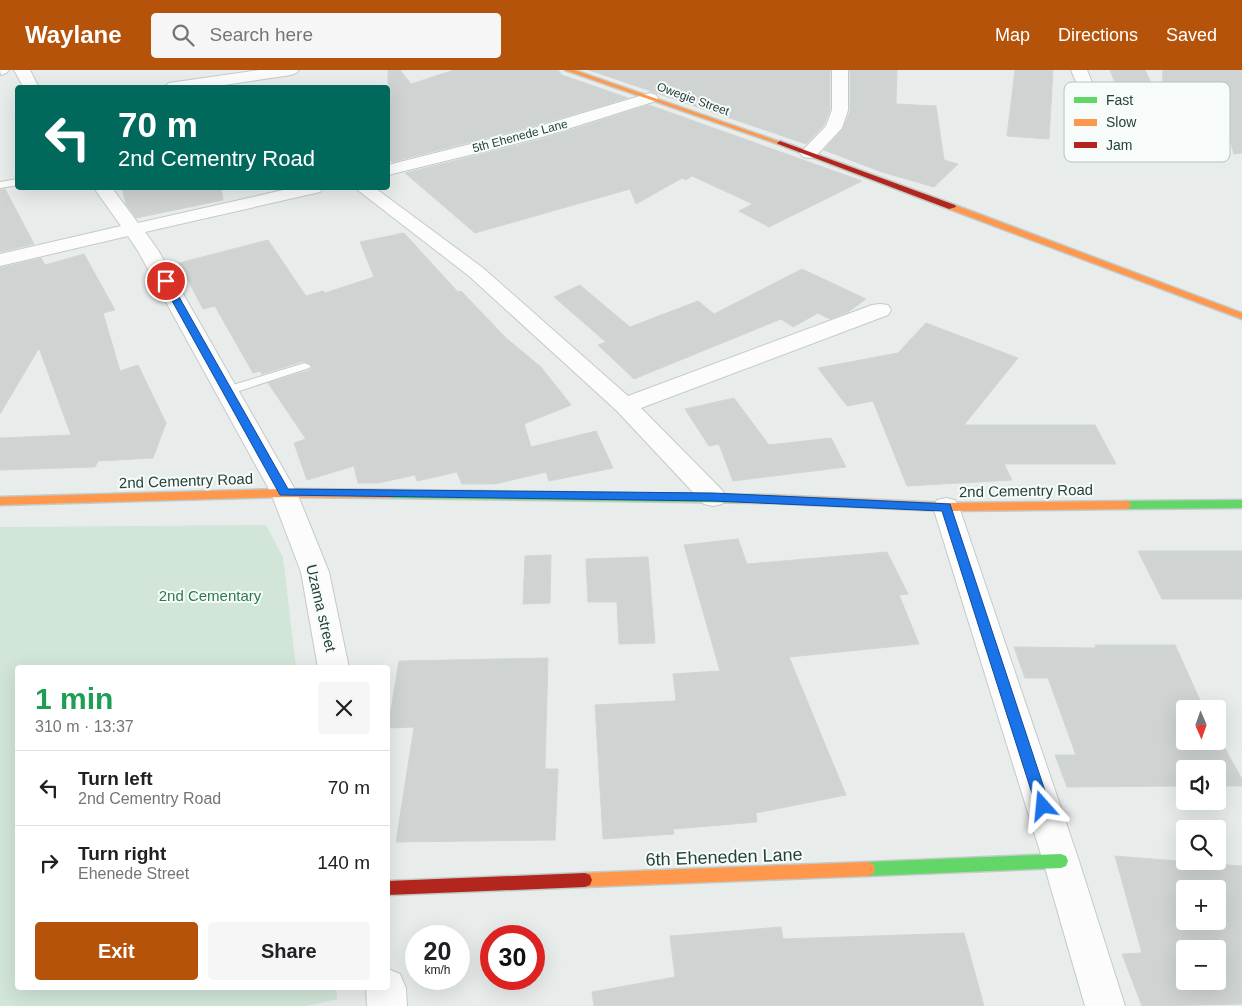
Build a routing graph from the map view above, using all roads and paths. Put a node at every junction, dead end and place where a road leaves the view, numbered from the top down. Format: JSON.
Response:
{"nodes":[{"id":1,"x":22,"y":70,"type":"edge"},
{"id":2,"x":291,"y":70,"type":"edge"},
{"id":3,"x":568,"y":70,"type":"edge"},
{"id":4,"x":840,"y":70,"type":"edge"},
{"id":5,"x":1079,"y":70,"type":"edge"},
{"id":6,"x":1084,"y":82,"type":"edge"},
{"id":7,"x":30,"y":85,"type":"edge"},
{"id":8,"x":189,"y":85,"type":"edge"},
{"id":9,"x":650,"y":98,"type":"junction"},
{"id":10,"x":809,"y":153,"type":"junction"},
{"id":11,"x":390,"y":170,"type":"edge"},
{"id":12,"x":15,"y":182,"type":"edge"},
{"id":13,"x":0,"y":185,"type":"edge"},
{"id":14,"x":104,"y":190,"type":"edge"},
{"id":15,"x":305,"y":190,"type":"edge"},
{"id":16,"x":367,"y":190,"type":"edge"},
{"id":17,"x":131,"y":228,"type":"junction"},
{"id":18,"x":0,"y":260,"type":"edge"},
{"id":19,"x":880,"y":310,"type":"dead end"},
{"id":20,"x":1242,"y":316,"type":"edge"},
{"id":21,"x":304,"y":366,"type":"dead end"},
{"id":22,"x":227,"y":391,"type":"junction"},
{"id":23,"x":625,"y":406,"type":"junction"},
{"id":24,"x":284,"y":493,"type":"junction"},
{"id":25,"x":713,"y":497,"type":"junction"},
{"id":26,"x":0,"y":501,"type":"edge"},
{"id":27,"x":1242,"y":504,"type":"edge"},
{"id":28,"x":946,"y":507,"type":"junction"},
{"id":29,"x":333,"y":665,"type":"edge"},
{"id":30,"x":1061,"y":861,"type":"junction"},
{"id":31,"x":390,"y":888,"type":"edge"},
{"id":32,"x":386,"y":990,"type":"edge"},
{"id":33,"x":388,"y":1006,"type":"edge"},
{"id":34,"x":1105,"y":1006,"type":"edge"}],
"edges":[{"from":1,"to":7,"type":"street"},
{"from":2,"to":8,"type":"street"},
{"from":3,"to":9,"type":"street","name":"Owegie Street"},
{"from":4,"to":10,"type":"street"},
{"from":5,"to":6,"type":"street"},
{"from":9,"to":10,"type":"street","name":"Owegie Street"},
{"from":9,"to":11,"type":"street","name":"5th Ehenede Lane"},
{"from":10,"to":20,"type":"street","name":"Owegie Street"},
{"from":12,"to":13,"type":"lane"},
{"from":14,"to":17,"type":"street","name":"Uzama street"},
{"from":15,"to":17,"type":"street"},
{"from":16,"to":23,"type":"street"},
{"from":17,"to":18,"type":"street"},
{"from":17,"to":22,"type":"street","name":"Uzama street"},
{"from":19,"to":23,"type":"street"},
{"from":21,"to":22,"type":"lane"},
{"from":22,"to":24,"type":"street","name":"Uzama street"},
{"from":23,"to":25,"type":"street"},
{"from":24,"to":25,"type":"street","name":"2nd Cementry Road"},
{"from":24,"to":26,"type":"street","name":"2nd Cementry Road"},
{"from":24,"to":29,"type":"street","name":"Uzama street"},
{"from":25,"to":28,"type":"street","name":"2nd Cementry Road"},
{"from":27,"to":28,"type":"street","name":"2nd Cementry Road"},
{"from":28,"to":30,"type":"street"},
{"from":30,"to":31,"type":"street","name":"6th Eheneden Lane"},
{"from":30,"to":34,"type":"street"},
{"from":32,"to":33,"type":"street"}]}
